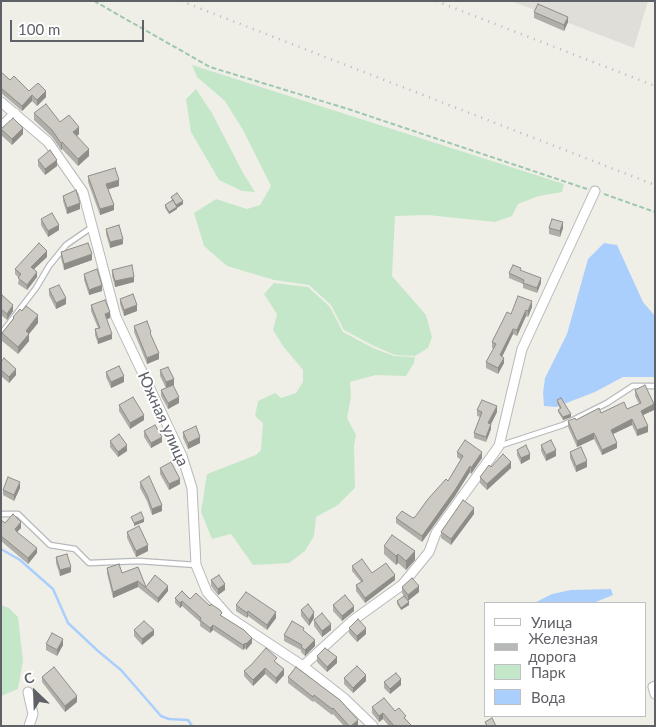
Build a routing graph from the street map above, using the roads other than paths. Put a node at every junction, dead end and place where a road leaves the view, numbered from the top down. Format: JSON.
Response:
{"nodes":[{"id":1,"x":1,"y":102,"type":"edge"},
{"id":2,"x":15,"y":114,"type":"junction"},
{"id":3,"x":1,"y":127,"type":"edge"},
{"id":4,"x":595,"y":191,"type":"road end"},
{"id":5,"x":92,"y":227,"type":"junction"},
{"id":6,"x":1,"y":334,"type":"edge"},
{"id":7,"x":655,"y":386,"type":"edge"},
{"id":8,"x":499,"y":446,"type":"junction"},
{"id":9,"x":1,"y":514,"type":"edge"},
{"id":10,"x":196,"y":565,"type":"junction"},
{"id":11,"x":303,"y":666,"type":"junction"},
{"id":12,"x":655,"y":686,"type":"edge"},
{"id":13,"x":28,"y":692,"type":"dead end"},
{"id":14,"x":655,"y":694,"type":"edge"},
{"id":15,"x":29,"y":726,"type":"edge"},
{"id":16,"x":372,"y":726,"type":"edge"}],
"edges":[{"from":1,"to":2,"type":"street","name":"Южная улица"},
{"from":2,"to":3,"type":"street"},
{"from":2,"to":5,"type":"street","name":"Южная улица"},
{"from":4,"to":8,"type":"street"},
{"from":5,"to":6,"type":"lane"},
{"from":5,"to":10,"type":"street","name":"Южная улица"},
{"from":7,"to":8,"type":"lane"},
{"from":8,"to":11,"type":"street"},
{"from":9,"to":10,"type":"lane"},
{"from":10,"to":11,"type":"street","name":"Южная улица"},
{"from":11,"to":16,"type":"street","name":"Южная улица"},
{"from":12,"to":14,"type":"street"},
{"from":13,"to":15,"type":"street"}]}
